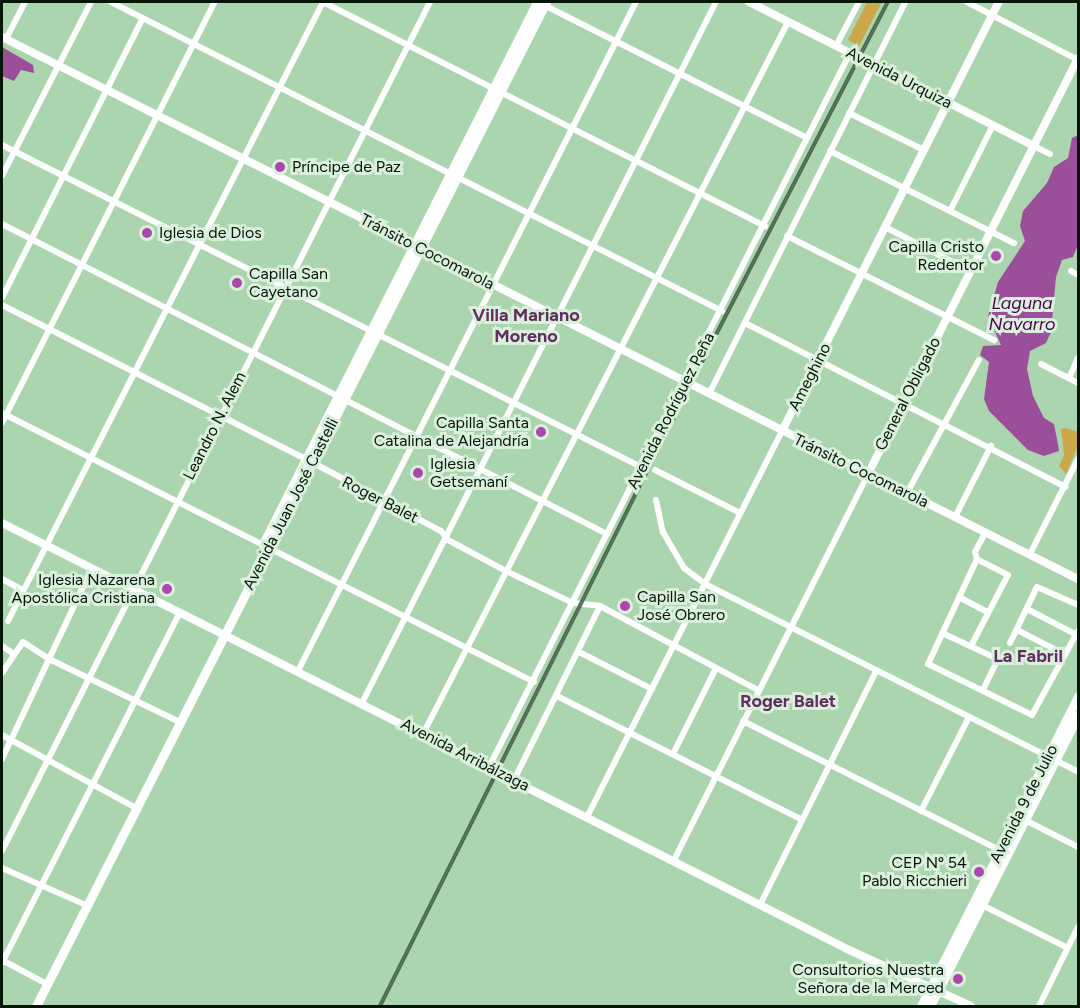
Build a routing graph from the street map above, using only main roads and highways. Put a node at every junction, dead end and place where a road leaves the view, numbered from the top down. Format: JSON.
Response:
{"nodes":[{"id":1,"x":540,"y":2,"type":"edge"},
{"id":2,"x":1078,"y":698,"type":"edge"},
{"id":3,"x":1078,"y":716,"type":"edge"},
{"id":4,"x":1052,"y":760,"type":"junction"},
{"id":5,"x":1022,"y":818,"type":"junction"},
{"id":6,"x":978,"y":903,"type":"junction"},
{"id":7,"x":45,"y":982,"type":"junction"},
{"id":8,"x":934,"y":990,"type":"junction"},
{"id":9,"x":29,"y":1006,"type":"edge"},
{"id":10,"x":36,"y":1006,"type":"edge"},
{"id":11,"x":921,"y":1006,"type":"edge"},
{"id":12,"x":930,"y":1006,"type":"edge"}],
"edges":[{"from":1,"to":7,"type":"main road","name":"Avenida Juan José Castelli"},
{"from":2,"to":4,"type":"main road","name":"Avenida 9 de Julio"},
{"from":3,"to":4,"type":"main road","name":"Avenida 9 de Julio"},
{"from":4,"to":5,"type":"main road","name":"Avenida 9 de Julio"},
{"from":5,"to":6,"type":"main road","name":"Avenida 9 de Julio"},
{"from":5,"to":6,"type":"main road","name":"Avenida 9 de Julio"},
{"from":6,"to":8,"type":"main road","name":"Avenida 9 de Julio"},
{"from":7,"to":9,"type":"main road","name":"Avenida Juan José Castelli"},
{"from":7,"to":10,"type":"main road","name":"Avenida Juan José Castelli"},
{"from":8,"to":11,"type":"main road","name":"Avenida 9 de Julio"},
{"from":8,"to":12,"type":"main road","name":"Avenida 9 de Julio"}]}
